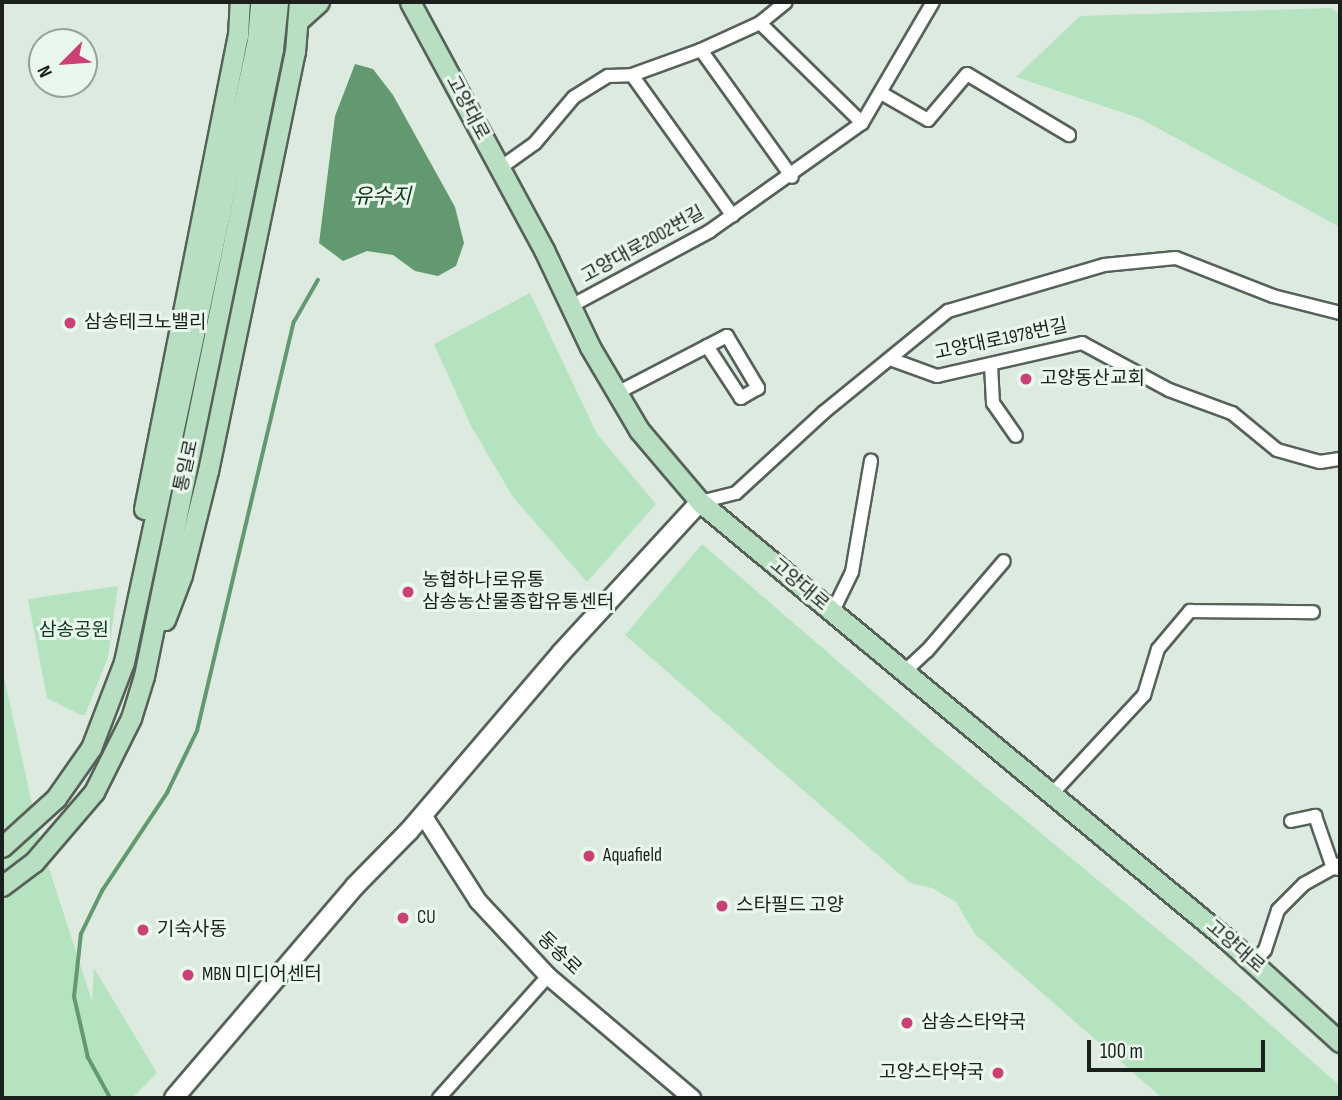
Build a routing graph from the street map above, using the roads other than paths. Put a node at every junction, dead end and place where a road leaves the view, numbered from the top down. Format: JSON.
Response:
{"nodes":[{"id":1,"x":240,"y":2,"type":"edge"},
{"id":2,"x":260,"y":2,"type":"edge"},
{"id":3,"x":278,"y":2,"type":"edge"},
{"id":4,"x":319,"y":2,"type":"edge"},
{"id":5,"x":393,"y":2,"type":"edge"},
{"id":6,"x":786,"y":2,"type":"edge"},
{"id":7,"x":933,"y":2,"type":"edge"},
{"id":8,"x":414,"y":9,"type":"edge"},
{"id":9,"x":299,"y":12,"type":"edge"},
{"id":10,"x":760,"y":23,"type":"junction"},
{"id":11,"x":265,"y":44,"type":"junction"},
{"id":12,"x":701,"y":50,"type":"junction"},
{"id":13,"x":632,"y":75,"type":"junction"},
{"id":14,"x":881,"y":93,"type":"junction"},
{"id":15,"x":862,"y":123,"type":"junction"},
{"id":16,"x":1069,"y":135,"type":"dead end"},
{"id":17,"x":500,"y":168,"type":"junction"},
{"id":18,"x":792,"y":177,"type":"junction"},
{"id":19,"x":733,"y":216,"type":"junction"},
{"id":20,"x":571,"y":306,"type":"junction"},
{"id":21,"x":1340,"y":313,"type":"edge"},
{"id":22,"x":708,"y":346,"type":"junction"},
{"id":23,"x":893,"y":359,"type":"junction"},
{"id":24,"x":991,"y":365,"type":"junction"},
{"id":25,"x":617,"y":393,"type":"junction"},
{"id":26,"x":1016,"y":436,"type":"dead end"},
{"id":27,"x":1340,"y":459,"type":"edge"},
{"id":28,"x":871,"y":461,"type":"dead end"},
{"id":29,"x":700,"y":502,"type":"junction"},
{"id":30,"x":1004,"y":561,"type":"dead end"},
{"id":31,"x":1313,"y":612,"type":"dead end"},
{"id":32,"x":832,"y":613,"type":"junction"},
{"id":33,"x":124,"y":662,"type":"junction"},
{"id":34,"x":903,"y":673,"type":"junction"},
{"id":35,"x":144,"y":676,"type":"junction"},
{"id":36,"x":1051,"y":796,"type":"junction"},
{"id":37,"x":423,"y":815,"type":"junction"},
{"id":38,"x":1292,"y":821,"type":"dead end"},
{"id":39,"x":5,"y":844,"type":"edge"},
{"id":40,"x":1338,"y":867,"type":"edge"},
{"id":41,"x":2,"y":886,"type":"edge"},
{"id":42,"x":1254,"y":963,"type":"junction"},
{"id":43,"x":548,"y":976,"type":"junction"},
{"id":44,"x":1340,"y":1042,"type":"edge"},
{"id":45,"x":174,"y":1098,"type":"edge"},
{"id":46,"x":439,"y":1098,"type":"edge"},
{"id":47,"x":692,"y":1098,"type":"edge"}],
"edges":[{"from":1,"to":33,"type":"main road"},
{"from":2,"to":11,"type":"main road","name":"통일로"},
{"from":3,"to":11,"type":"main road","name":"통일로"},
{"from":4,"to":9,"type":"main road"},
{"from":5,"to":8,"type":"main road"},
{"from":6,"to":10,"type":"street"},
{"from":7,"to":14,"type":"street","name":"고양대로2002번길"},
{"from":8,"to":17,"type":"main road","name":"고양대로"},
{"from":9,"to":35,"type":"main road"},
{"from":10,"to":12,"type":"street"},
{"from":10,"to":15,"type":"street"},
{"from":11,"to":33,"type":"main road","name":"통일로"},
{"from":11,"to":35,"type":"main road","name":"통일로"},
{"from":12,"to":13,"type":"street"},
{"from":12,"to":18,"type":"street"},
{"from":13,"to":17,"type":"street"},
{"from":13,"to":19,"type":"street","name":"고양대로2002번길"},
{"from":14,"to":15,"type":"street","name":"고양대로2002번길"},
{"from":14,"to":16,"type":"street"},
{"from":15,"to":18,"type":"street","name":"고양대로2002번길"},
{"from":17,"to":20,"type":"main road","name":"고양대로"},
{"from":18,"to":19,"type":"street","name":"고양대로2002번길"},
{"from":19,"to":20,"type":"street","name":"고양대로2002번길"},
{"from":20,"to":25,"type":"main road","name":"고양대로"},
{"from":21,"to":23,"type":"street","name":"고양대로1978번길"},
{"from":22,"to":22,"type":"street"},
{"from":22,"to":25,"type":"street"},
{"from":23,"to":24,"type":"street","name":"고양대로1978번길"},
{"from":23,"to":29,"type":"street","name":"고양대로1978번길"},
{"from":24,"to":26,"type":"street"},
{"from":24,"to":27,"type":"street","name":"고양대로1978번길"},
{"from":25,"to":29,"type":"main road","name":"고양대로"},
{"from":28,"to":32,"type":"street"},
{"from":29,"to":32,"type":"main road","name":"고양대로"},
{"from":29,"to":37,"type":"main road"},
{"from":30,"to":34,"type":"street"},
{"from":31,"to":36,"type":"street"},
{"from":32,"to":34,"type":"main road","name":"고양대로"},
{"from":33,"to":39,"type":"main road","name":"통일로"},
{"from":34,"to":36,"type":"main road","name":"고양대로"},
{"from":35,"to":41,"type":"main road","name":"통일로"},
{"from":36,"to":42,"type":"main road","name":"고양대로"},
{"from":37,"to":43,"type":"street","name":"동송로"},
{"from":37,"to":45,"type":"main road"},
{"from":38,"to":40,"type":"street"},
{"from":40,"to":42,"type":"street"},
{"from":42,"to":44,"type":"main road","name":"고양대로"},
{"from":43,"to":46,"type":"street"},
{"from":43,"to":47,"type":"street","name":"동송로"}]}
